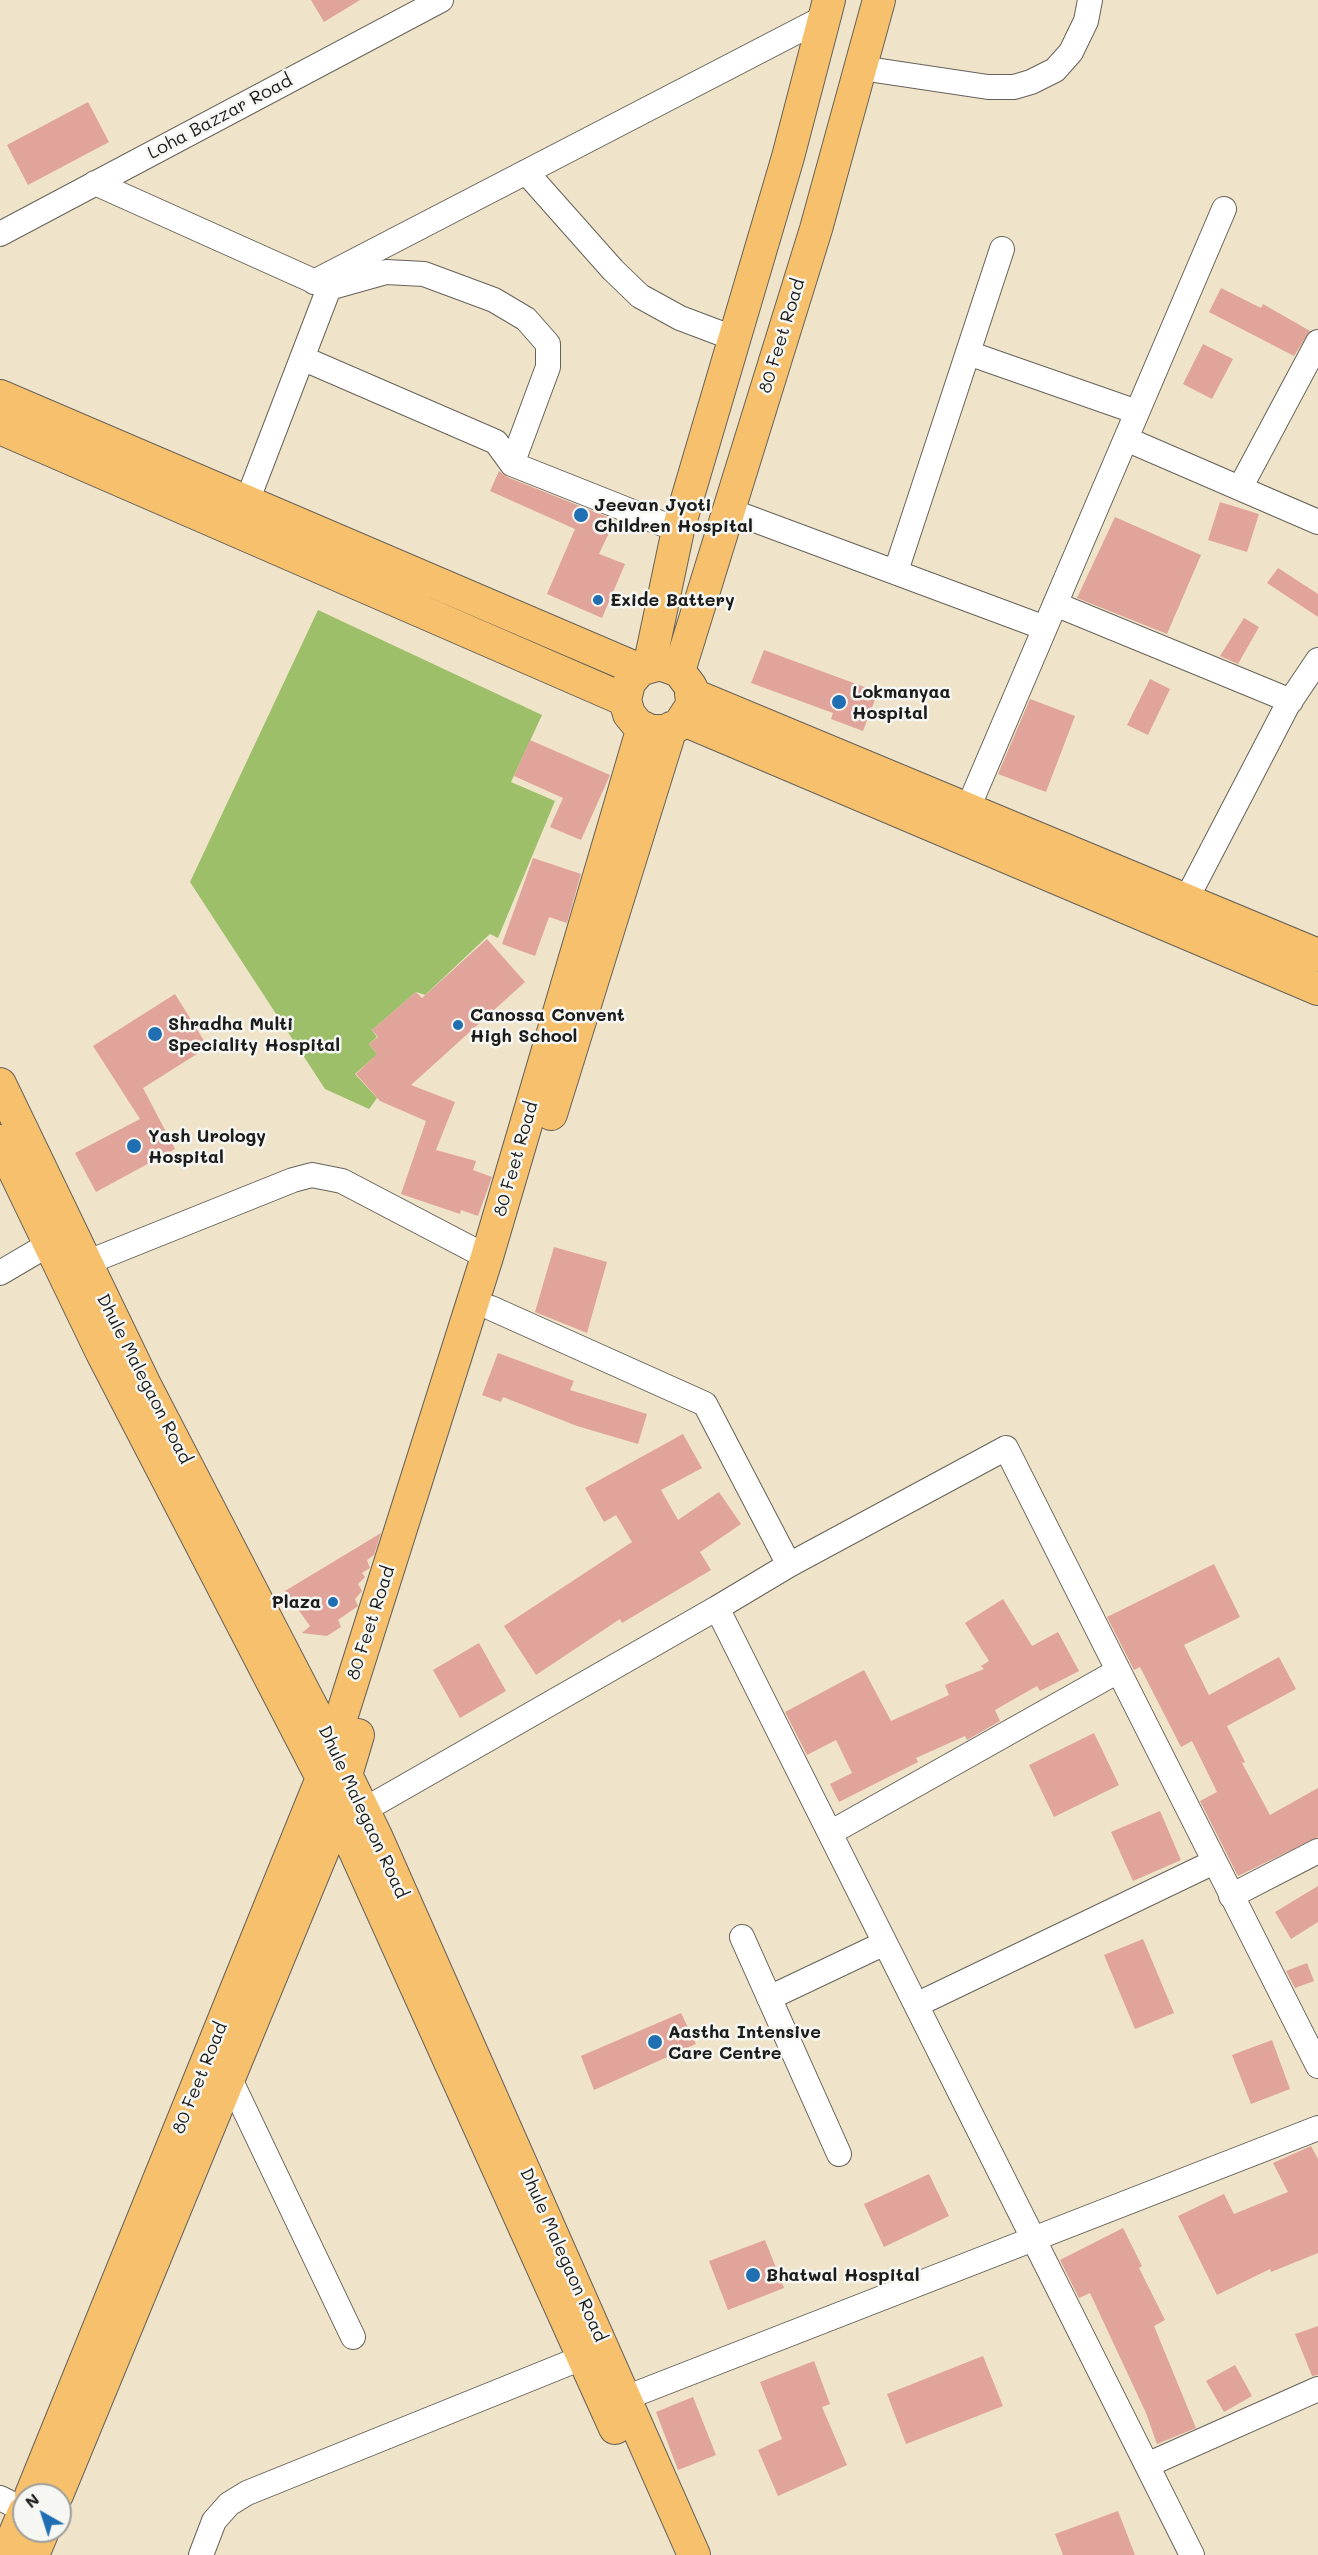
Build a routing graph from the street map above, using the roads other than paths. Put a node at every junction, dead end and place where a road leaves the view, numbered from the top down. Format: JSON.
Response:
{"nodes":[{"id":1,"x":441,"y":0,"type":"edge"},
{"id":2,"x":879,"y":0,"type":"edge"},
{"id":3,"x":1090,"y":0,"type":"edge"},
{"id":4,"x":827,"y":9,"type":"edge"},
{"id":5,"x":861,"y":68,"type":"junction"},
{"id":6,"x":526,"y":172,"type":"junction"},
{"id":7,"x":95,"y":183,"type":"junction"},
{"id":8,"x":1224,"y":209,"type":"dead end"},
{"id":9,"x":0,"y":234,"type":"edge"},
{"id":10,"x":1002,"y":249,"type":"dead end"},
{"id":11,"x":322,"y":285,"type":"junction"},
{"id":12,"x":734,"y":338,"type":"junction"},
{"id":13,"x":1318,"y":342,"type":"edge"},
{"id":14,"x":968,"y":353,"type":"junction"},
{"id":15,"x":302,"y":358,"type":"junction"},
{"id":16,"x":0,"y":396,"type":"edge"},
{"id":17,"x":1137,"y":412,"type":"junction"},
{"id":18,"x":0,"y":428,"type":"edge"},
{"id":19,"x":1126,"y":439,"type":"junction"},
{"id":20,"x":512,"y":464,"type":"junction"},
{"id":21,"x":1240,"y":488,"type":"junction"},
{"id":22,"x":728,"y":510,"type":"junction"},
{"id":23,"x":241,"y":517,"type":"junction"},
{"id":24,"x":1318,"y":522,"type":"edge"},
{"id":25,"x":678,"y":530,"type":"junction"},
{"id":26,"x":897,"y":571,"type":"junction"},
{"id":27,"x":1055,"y":604,"type":"junction"},
{"id":28,"x":1045,"y":628,"type":"junction"},
{"id":29,"x":1318,"y":660,"type":"edge"},
{"id":30,"x":666,"y":697,"type":"junction"},
{"id":31,"x":1291,"y":701,"type":"junction"},
{"id":32,"x":968,"y":808,"type":"junction"},
{"id":33,"x":1186,"y":900,"type":"junction"},
{"id":34,"x":1318,"y":955,"type":"edge"},
{"id":35,"x":1318,"y":989,"type":"edge"},
{"id":36,"x":0,"y":1084,"type":"edge"},
{"id":37,"x":0,"y":1141,"type":"edge"},
{"id":38,"x":60,"y":1238,"type":"junction"},
{"id":39,"x":487,"y":1257,"type":"junction"},
{"id":40,"x":86,"y":1263,"type":"junction"},
{"id":41,"x":0,"y":1273,"type":"edge"},
{"id":42,"x":491,"y":1308,"type":"junction"},
{"id":43,"x":789,"y":1565,"type":"junction"},
{"id":44,"x":717,"y":1608,"type":"junction"},
{"id":45,"x":1118,"y":1671,"type":"junction"},
{"id":46,"x":332,"y":1746,"type":"junction"},
{"id":47,"x":334,"y":1776,"type":"junction"},
{"id":48,"x":351,"y":1812,"type":"junction"},
{"id":49,"x":830,"y":1833,"type":"junction"},
{"id":50,"x":1318,"y":1851,"type":"edge"},
{"id":51,"x":1214,"y":1862,"type":"junction"},
{"id":52,"x":1231,"y":1896,"type":"junction"},
{"id":53,"x":742,"y":1938,"type":"dead end"},
{"id":54,"x":885,"y":1943,"type":"junction"},
{"id":55,"x":769,"y":1998,"type":"junction"},
{"id":56,"x":916,"y":2005,"type":"junction"},
{"id":57,"x":1318,"y":2066,"type":"edge"},
{"id":58,"x":229,"y":2078,"type":"junction"},
{"id":59,"x":1318,"y":2128,"type":"edge"},
{"id":60,"x":839,"y":2154,"type":"dead end"},
{"id":61,"x":1035,"y":2241,"type":"junction"},
{"id":62,"x":353,"y":2337,"type":"dead end"},
{"id":63,"x":584,"y":2357,"type":"junction"},
{"id":64,"x":1318,"y":2389,"type":"edge"},
{"id":65,"x":615,"y":2402,"type":"junction"},
{"id":66,"x":1147,"y":2464,"type":"junction"},
{"id":67,"x":36,"y":2483,"type":"edge"},
{"id":68,"x":62,"y":2483,"type":"edge"},
{"id":69,"x":12,"y":2540,"type":"edge"},
{"id":70,"x":6,"y":2555,"type":"edge"},
{"id":71,"x":201,"y":2555,"type":"edge"},
{"id":72,"x":671,"y":2555,"type":"edge"},
{"id":73,"x":694,"y":2555,"type":"edge"},
{"id":74,"x":1192,"y":2555,"type":"edge"}],
"edges":[{"from":1,"to":7,"type":"street","name":"Loha Bazzar Road"},
{"from":2,"to":5,"type":"main road","name":"80 Feet Road"},
{"from":3,"to":5,"type":"street"},
{"from":4,"to":6,"type":"street"},
{"from":4,"to":12,"type":"main road","name":"80 Feet Road"},
{"from":5,"to":22,"type":"main road","name":"80 Feet Road"},
{"from":6,"to":11,"type":"street"},
{"from":6,"to":12,"type":"street"},
{"from":7,"to":9,"type":"street","name":"Loha Bazzar Road"},
{"from":7,"to":11,"type":"street"},
{"from":8,"to":17,"type":"street"},
{"from":10,"to":14,"type":"street"},
{"from":11,"to":15,"type":"street"},
{"from":11,"to":20,"type":"street"},
{"from":12,"to":25,"type":"main road","name":"80 Feet Road"},
{"from":13,"to":21,"type":"street"},
{"from":14,"to":17,"type":"street"},
{"from":14,"to":26,"type":"street"},
{"from":15,"to":20,"type":"street"},
{"from":15,"to":23,"type":"street"},
{"from":16,"to":23,"type":"main road"},
{"from":17,"to":19,"type":"street"},
{"from":18,"to":23,"type":"main road"},
{"from":19,"to":21,"type":"street"},
{"from":19,"to":27,"type":"street"},
{"from":20,"to":25,"type":"street"},
{"from":21,"to":24,"type":"street"},
{"from":22,"to":26,"type":"street"},
{"from":22,"to":30,"type":"main road","name":"80 Feet Road"},
{"from":23,"to":30,"type":"main road"},
{"from":23,"to":30,"type":"main road"},
{"from":25,"to":30,"type":"main road","name":"80 Feet Road"},
{"from":26,"to":28,"type":"street"},
{"from":27,"to":28,"type":"street"},
{"from":27,"to":31,"type":"street"},
{"from":28,"to":32,"type":"street"},
{"from":29,"to":31,"type":"street"},
{"from":30,"to":32,"type":"main road"},
{"from":30,"to":35,"type":"main road"},
{"from":30,"to":39,"type":"main road","name":"80 Feet Road"},
{"from":30,"to":42,"type":"main road","name":"80 Feet Road"},
{"from":31,"to":33,"type":"street"},
{"from":32,"to":33,"type":"main road"},
{"from":33,"to":34,"type":"main road"},
{"from":36,"to":38,"type":"main road","name":"Dhule Malegaon Road"},
{"from":37,"to":38,"type":"main road"},
{"from":38,"to":40,"type":"main road","name":"Dhule Malegaon Road"},
{"from":38,"to":41,"type":"street"},
{"from":38,"to":47,"type":"main road"},
{"from":39,"to":40,"type":"street"},
{"from":39,"to":46,"type":"main road","name":"80 Feet Road"},
{"from":40,"to":46,"type":"main road","name":"Dhule Malegaon Road"},
{"from":42,"to":43,"type":"street"},
{"from":42,"to":47,"type":"main road","name":"80 Feet Road"},
{"from":43,"to":44,"type":"street"},
{"from":43,"to":45,"type":"street"},
{"from":44,"to":48,"type":"street"},
{"from":44,"to":49,"type":"street"},
{"from":45,"to":49,"type":"street"},
{"from":45,"to":51,"type":"street"},
{"from":46,"to":47,"type":"main road","name":"Dhule Malegaon Road"},
{"from":47,"to":48,"type":"main road","name":"Dhule Malegaon Road"},
{"from":47,"to":67,"type":"main road","name":"80 Feet Road"},
{"from":48,"to":58,"type":"main road","name":"80 Feet Road"},
{"from":48,"to":63,"type":"main road"},
{"from":48,"to":65,"type":"main road","name":"Dhule Malegaon Road"},
{"from":49,"to":54,"type":"street"},
{"from":50,"to":52,"type":"street"},
{"from":51,"to":52,"type":"street"},
{"from":51,"to":56,"type":"street"},
{"from":52,"to":57,"type":"street"},
{"from":53,"to":55,"type":"street"},
{"from":54,"to":55,"type":"street"},
{"from":54,"to":56,"type":"street"},
{"from":55,"to":60,"type":"street"},
{"from":56,"to":61,"type":"street"},
{"from":58,"to":62,"type":"street"},
{"from":58,"to":68,"type":"main road","name":"80 Feet Road"},
{"from":59,"to":61,"type":"street"},
{"from":61,"to":65,"type":"street"},
{"from":61,"to":66,"type":"street"},
{"from":63,"to":65,"type":"main road"},
{"from":63,"to":71,"type":"street"},
{"from":64,"to":66,"type":"street"},
{"from":65,"to":72,"type":"main road"},
{"from":65,"to":73,"type":"main road","name":"Dhule Malegaon Road"},
{"from":66,"to":74,"type":"street"},
{"from":69,"to":70,"type":"main road"}]}
